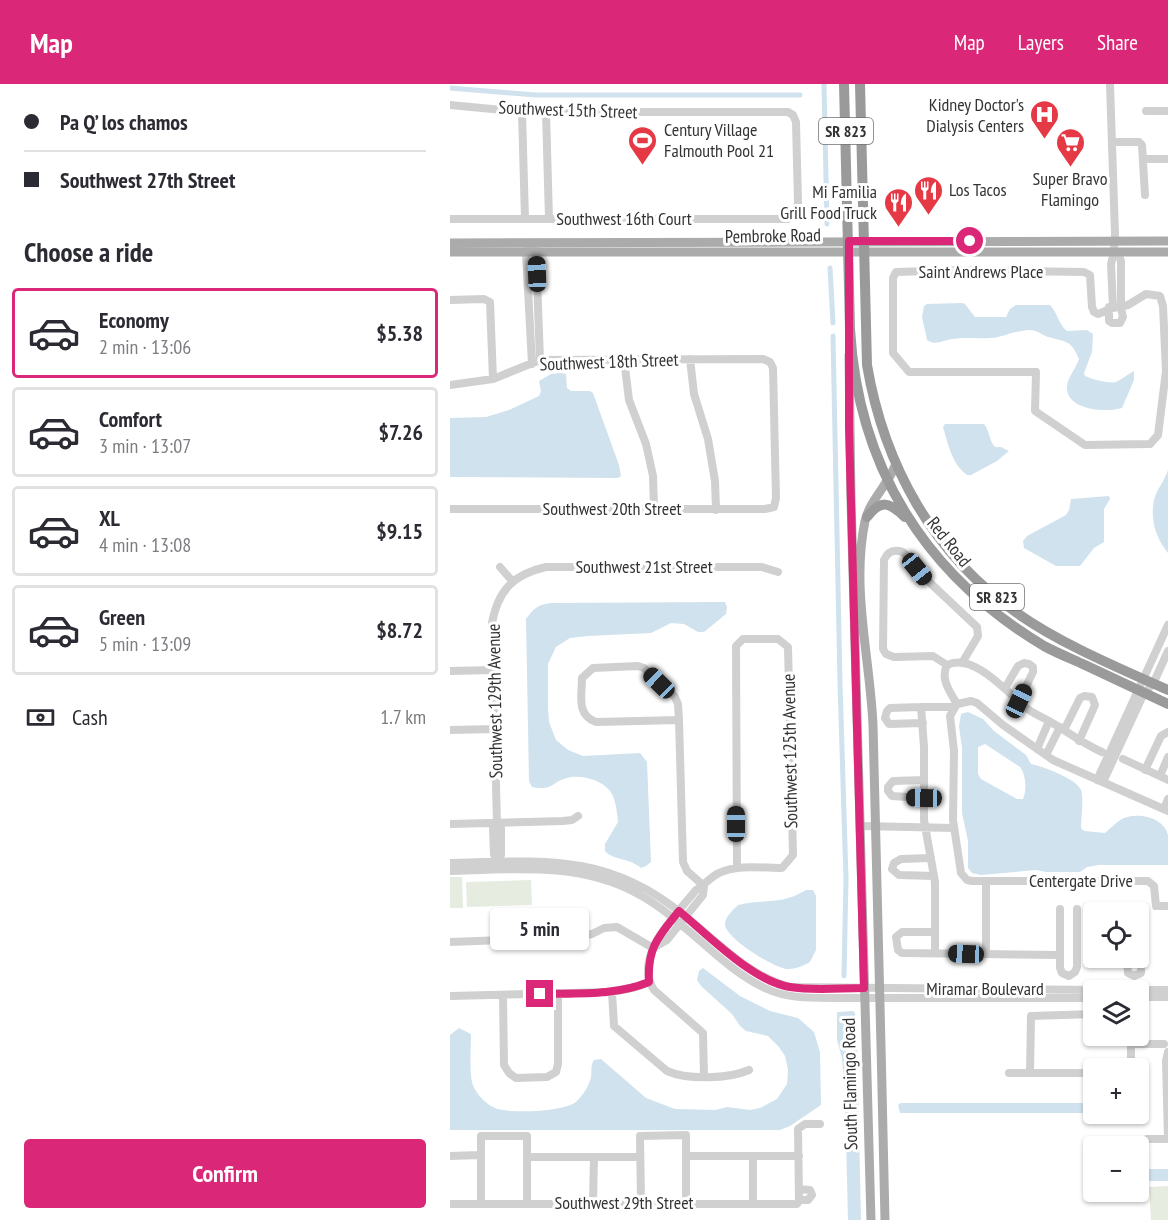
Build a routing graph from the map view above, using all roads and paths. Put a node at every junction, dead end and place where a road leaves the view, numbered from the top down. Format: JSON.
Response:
{"nodes":[{"id":1,"x":844,"y":84,"type":"edge"},
{"id":2,"x":860,"y":84,"type":"edge"},
{"id":3,"x":1110,"y":84,"type":"edge"},
{"id":4,"x":450,"y":105,"type":"edge"},
{"id":5,"x":522,"y":111,"type":"junction"},
{"id":6,"x":1146,"y":111,"type":"dead end"},
{"id":7,"x":1168,"y":111,"type":"edge"},
{"id":8,"x":546,"y":112,"type":"junction"},
{"id":9,"x":1112,"y":142,"type":"junction"},
{"id":10,"x":1144,"y":159,"type":"junction"},
{"id":11,"x":1168,"y":159,"type":"edge"},
{"id":12,"x":1145,"y":195,"type":"dead end"},
{"id":13,"x":796,"y":215,"type":"joint"},
{"id":14,"x":450,"y":219,"type":"edge"},
{"id":15,"x":525,"y":219,"type":"junction"},
{"id":16,"x":549,"y":219,"type":"junction"},
{"id":17,"x":1114,"y":241,"type":"junction"},
{"id":18,"x":1168,"y":242,"type":"edge"},
{"id":19,"x":450,"y":243,"type":"edge"},
{"id":20,"x":849,"y":246,"type":"junction"},
{"id":21,"x":863,"y":246,"type":"junction"},
{"id":22,"x":532,"y":249,"type":"junction"},
{"id":23,"x":450,"y":252,"type":"edge"},
{"id":24,"x":1114,"y":252,"type":"junction"},
{"id":25,"x":1168,"y":252,"type":"edge"},
{"id":26,"x":450,"y":300,"type":"edge"},
{"id":27,"x":1114,"y":308,"type":"junction"},
{"id":28,"x":850,"y":329,"type":"junction"},
{"id":29,"x":624,"y":359,"type":"junction"},
{"id":30,"x":690,"y":359,"type":"junction"},
{"id":31,"x":540,"y":360,"type":"junction"},
{"id":32,"x":532,"y":364,"type":"junction"},
{"id":33,"x":493,"y":379,"type":"junction"},
{"id":34,"x":450,"y":385,"type":"edge"},
{"id":35,"x":896,"y":466,"type":"junction"},
{"id":36,"x":888,"y":481,"type":"junction"},
{"id":37,"x":774,"y":507,"type":"joint"},
{"id":38,"x":654,"y":508,"type":"junction"},
{"id":39,"x":450,"y":509,"type":"edge"},
{"id":40,"x":716,"y":510,"type":"junction"},
{"id":41,"x":867,"y":517,"type":"junction"},
{"id":42,"x":911,"y":520,"type":"junction"},
{"id":43,"x":500,"y":567,"type":"dead end"},
{"id":44,"x":778,"y":572,"type":"dead end"},
{"id":45,"x":513,"y":582,"type":"junction"},
{"id":46,"x":1168,"y":625,"type":"edge"},
{"id":47,"x":1168,"y":651,"type":"edge"},
{"id":48,"x":962,"y":663,"type":"junction"},
{"id":49,"x":947,"y":665,"type":"junction"},
{"id":50,"x":494,"y":670,"type":"junction"},
{"id":51,"x":450,"y":671,"type":"edge"},
{"id":52,"x":1142,"y":678,"type":"junction"},
{"id":53,"x":1153,"y":684,"type":"junction"},
{"id":54,"x":1005,"y":688,"type":"junction"},
{"id":55,"x":1168,"y":690,"type":"edge"},
{"id":56,"x":1141,"y":692,"type":"junction"},
{"id":57,"x":1019,"y":701,"type":"junction"},
{"id":58,"x":1168,"y":704,"type":"edge"},
{"id":59,"x":955,"y":706,"type":"junction"},
{"id":60,"x":921,"y":707,"type":"junction"},
{"id":61,"x":679,"y":720,"type":"junction"},
{"id":62,"x":1049,"y":721,"type":"junction"},
{"id":63,"x":923,"y":723,"type":"junction"},
{"id":64,"x":495,"y":729,"type":"junction"},
{"id":65,"x":1062,"y":729,"type":"junction"},
{"id":66,"x":450,"y":730,"type":"edge"},
{"id":67,"x":1168,"y":732,"type":"edge"},
{"id":68,"x":1078,"y":741,"type":"junction"},
{"id":69,"x":1037,"y":749,"type":"junction"},
{"id":70,"x":1102,"y":752,"type":"dead end"},
{"id":71,"x":1046,"y":755,"type":"junction"},
{"id":72,"x":1168,"y":757,"type":"edge"},
{"id":73,"x":1123,"y":759,"type":"dead end"},
{"id":74,"x":1145,"y":770,"type":"junction"},
{"id":75,"x":1160,"y":777,"type":"junction"},
{"id":76,"x":924,"y":780,"type":"junction"},
{"id":77,"x":1168,"y":780,"type":"edge"},
{"id":78,"x":1100,"y":781,"type":"junction"},
{"id":79,"x":924,"y":798,"type":"junction"},
{"id":80,"x":1168,"y":799,"type":"edge"},
{"id":81,"x":1166,"y":810,"type":"edge"},
{"id":82,"x":578,"y":816,"type":"dead end"},
{"id":83,"x":450,"y":824,"type":"edge"},
{"id":84,"x":497,"y":824,"type":"junction"},
{"id":85,"x":926,"y":828,"type":"junction"},
{"id":86,"x":954,"y":828,"type":"junction"},
{"id":87,"x":861,"y":829,"type":"junction"},
{"id":88,"x":876,"y":829,"type":"junction"},
{"id":89,"x":931,"y":858,"type":"junction"},
{"id":90,"x":498,"y":859,"type":"junction"},
{"id":91,"x":450,"y":862,"type":"edge"},
{"id":92,"x":737,"y":868,"type":"junction"},
{"id":93,"x":450,"y":871,"type":"edge"},
{"id":94,"x":934,"y":876,"type":"junction"},
{"id":95,"x":986,"y":881,"type":"junction"},
{"id":96,"x":704,"y":886,"type":"junction"},
{"id":97,"x":1161,"y":906,"type":"edge"},
{"id":98,"x":1060,"y":909,"type":"dead end"},
{"id":99,"x":1077,"y":909,"type":"dead end"},
{"id":100,"x":680,"y":917,"type":"junction"},
{"id":101,"x":935,"y":932,"type":"junction"},
{"id":102,"x":450,"y":942,"type":"edge"},
{"id":103,"x":653,"y":948,"type":"junction"},
{"id":104,"x":935,"y":953,"type":"junction"},
{"id":105,"x":986,"y":954,"type":"junction"},
{"id":106,"x":1060,"y":955,"type":"junction"},
{"id":107,"x":1128,"y":968,"type":"edge"},
{"id":108,"x":1141,"y":968,"type":"edge"},
{"id":109,"x":649,"y":982,"type":"junction"},
{"id":110,"x":864,"y":988,"type":"junction"},
{"id":111,"x":1083,"y":990,"type":"edge"},
{"id":112,"x":1149,"y":990,"type":"edge"},
{"id":113,"x":1168,"y":990,"type":"edge"},
{"id":114,"x":612,"y":992,"type":"junction"},
{"id":115,"x":558,"y":993,"type":"junction"},
{"id":116,"x":879,"y":993,"type":"junction"},
{"id":117,"x":503,"y":995,"type":"junction"},
{"id":118,"x":450,"y":996,"type":"edge"},
{"id":119,"x":865,"y":998,"type":"junction"},
{"id":120,"x":1083,"y":998,"type":"edge"},
{"id":121,"x":1149,"y":998,"type":"edge"},
{"id":122,"x":1168,"y":998,"type":"edge"},
{"id":123,"x":1083,"y":1014,"type":"edge"},
{"id":124,"x":1149,"y":1040,"type":"edge"},
{"id":125,"x":1166,"y":1041,"type":"edge"},
{"id":126,"x":1168,"y":1053,"type":"edge"},
{"id":127,"x":749,"y":1070,"type":"dead end"},
{"id":128,"x":1010,"y":1073,"type":"dead end"},
{"id":129,"x":1030,"y":1073,"type":"junction"},
{"id":130,"x":1083,"y":1073,"type":"edge"},
{"id":131,"x":704,"y":1077,"type":"junction"},
{"id":132,"x":820,"y":1124,"type":"dead end"},
{"id":133,"x":1168,"y":1139,"type":"edge"},
{"id":134,"x":1149,"y":1140,"type":"edge"},
{"id":135,"x":480,"y":1155,"type":"junction"},
{"id":136,"x":450,"y":1156,"type":"edge"},
{"id":137,"x":686,"y":1156,"type":"junction"},
{"id":138,"x":753,"y":1156,"type":"junction"},
{"id":139,"x":799,"y":1156,"type":"junction"},
{"id":140,"x":527,"y":1157,"type":"junction"},
{"id":141,"x":594,"y":1157,"type":"junction"},
{"id":142,"x":640,"y":1157,"type":"junction"},
{"id":143,"x":799,"y":1189,"type":"junction"},
{"id":144,"x":799,"y":1201,"type":"junction"},
{"id":145,"x":481,"y":1203,"type":"junction"},
{"id":146,"x":527,"y":1203,"type":"junction"},
{"id":147,"x":593,"y":1203,"type":"junction"},
{"id":148,"x":640,"y":1203,"type":"junction"},
{"id":149,"x":686,"y":1203,"type":"junction"},
{"id":150,"x":450,"y":1204,"type":"edge"},
{"id":151,"x":753,"y":1204,"type":"junction"},
{"id":152,"x":871,"y":1220,"type":"edge"},
{"id":153,"x":885,"y":1220,"type":"edge"}],
"edges":[{"from":1,"to":20,"type":"highway","name":"South Flamingo Road","number":"SR 823"},
{"from":2,"to":21,"type":"highway","number":"SR 823"},
{"from":3,"to":9,"type":"street"},
{"from":4,"to":5,"type":"street","name":"Southwest 15th Street"},
{"from":5,"to":8,"type":"street","name":"Southwest 15th Street"},
{"from":5,"to":15,"type":"street"},
{"from":6,"to":7,"type":"street"},
{"from":8,"to":13,"type":"street","name":"Southwest 15th Street"},
{"from":8,"to":16,"type":"street"},
{"from":9,"to":10,"type":"street"},
{"from":9,"to":17,"type":"street"},
{"from":10,"to":11,"type":"street"},
{"from":10,"to":12,"type":"street"},
{"from":13,"to":16,"type":"street","name":"Southwest 16th Court"},
{"from":14,"to":15,"type":"street","name":"Southwest 16th Court"},
{"from":15,"to":16,"type":"street","name":"Southwest 16th Court"},
{"from":17,"to":18,"type":"main road","name":"Pembroke Road"},
{"from":17,"to":21,"type":"main road","name":"Pembroke Road"},
{"from":17,"to":24,"type":"street"},
{"from":19,"to":22,"type":"main road","name":"Pembroke Road"},
{"from":20,"to":21,"type":"main road","name":"Pembroke Road"},
{"from":20,"to":22,"type":"main road","name":"Pembroke Road"},
{"from":20,"to":28,"type":"highway","name":"South Flamingo Road","number":"SR 823"},
{"from":21,"to":24,"type":"main road","name":"Pembroke Road"},
{"from":21,"to":35,"type":"highway","name":"Red Road","number":"SR 823"},
{"from":22,"to":23,"type":"main road","name":"Pembroke Road"},
{"from":22,"to":31,"type":"street"},
{"from":22,"to":32,"type":"street"},
{"from":24,"to":25,"type":"main road","name":"Pembroke Road"},
{"from":24,"to":27,"type":"street"},
{"from":24,"to":27,"type":"street"},
{"from":26,"to":33,"type":"street"},
{"from":27,"to":27,"type":"street","name":"Saint Andrews Place"},
{"from":28,"to":36,"type":"highway","name":"Red Road","number":"SR 823"},
{"from":28,"to":87,"type":"main road","name":"South Flamingo Road"},
{"from":29,"to":30,"type":"street","name":"Southwest 18th Street"},
{"from":29,"to":31,"type":"street","name":"Southwest 18th Street"},
{"from":29,"to":38,"type":"street"},
{"from":30,"to":37,"type":"street","name":"Southwest 18th Street"},
{"from":30,"to":40,"type":"street"},
{"from":31,"to":32,"type":"street","name":"Southwest 18th Street"},
{"from":32,"to":33,"type":"street","name":"Southwest 18th Street"},
{"from":33,"to":34,"type":"street","name":"Southwest 18th Street"},
{"from":35,"to":36,"type":"main road","name":"South Flamingo Road"},
{"from":35,"to":52,"type":"highway","name":"Red Road","number":"SR 823"},
{"from":36,"to":41,"type":"main road","name":"South Flamingo Road"},
{"from":36,"to":42,"type":"highway","name":"Red Road","number":"SR 823"},
{"from":37,"to":40,"type":"street","name":"Southwest 20th Street"},
{"from":38,"to":39,"type":"street","name":"Southwest 20th Street"},
{"from":38,"to":40,"type":"street","name":"Southwest 20th Street"},
{"from":41,"to":42,"type":"highway"},
{"from":41,"to":88,"type":"main road","name":"South Flamingo Road"},
{"from":42,"to":56,"type":"highway","name":"Red Road","number":"SR 823"},
{"from":43,"to":45,"type":"street"},
{"from":44,"to":45,"type":"street","name":"Southwest 21st Street"},
{"from":45,"to":50,"type":"street","name":"Southwest 129th Avenue"},
{"from":46,"to":52,"type":"street"},
{"from":47,"to":53,"type":"street"},
{"from":48,"to":49,"type":"street"},
{"from":48,"to":49,"type":"street"},
{"from":48,"to":54,"type":"street"},
{"from":49,"to":59,"type":"street","name":"Centergate Drive"},
{"from":50,"to":51,"type":"street"},
{"from":50,"to":64,"type":"street","name":"Southwest 129th Avenue"},
{"from":52,"to":53,"type":"highway","name":"Red Road","number":"SR 823"},
{"from":52,"to":56,"type":"street"},
{"from":53,"to":55,"type":"highway","name":"Red Road","number":"SR 823"},
{"from":53,"to":56,"type":"street"},
{"from":54,"to":57,"type":"street"},
{"from":54,"to":57,"type":"street"},
{"from":56,"to":58,"type":"highway","name":"Red Road","number":"SR 823"},
{"from":56,"to":78,"type":"street"},
{"from":57,"to":62,"type":"street"},
{"from":59,"to":60,"type":"street"},
{"from":59,"to":69,"type":"street"},
{"from":59,"to":86,"type":"street","name":"Centergate Drive"},
{"from":60,"to":63,"type":"street"},
{"from":60,"to":63,"type":"street"},
{"from":61,"to":61,"type":"street"},
{"from":61,"to":96,"type":"street"},
{"from":62,"to":65,"type":"street"},
{"from":62,"to":69,"type":"street"},
{"from":63,"to":76,"type":"street"},
{"from":64,"to":66,"type":"street"},
{"from":64,"to":84,"type":"street","name":"Southwest 129th Avenue"},
{"from":65,"to":68,"type":"street"},
{"from":65,"to":68,"type":"street"},
{"from":65,"to":71,"type":"street"},
{"from":67,"to":74,"type":"street"},
{"from":68,"to":70,"type":"street"},
{"from":69,"to":71,"type":"street"},
{"from":71,"to":78,"type":"street"},
{"from":72,"to":75,"type":"street"},
{"from":73,"to":74,"type":"street"},
{"from":74,"to":75,"type":"street"},
{"from":75,"to":77,"type":"street"},
{"from":76,"to":79,"type":"street"},
{"from":76,"to":79,"type":"street"},
{"from":78,"to":81,"type":"street"},
{"from":79,"to":85,"type":"street"},
{"from":80,"to":81,"type":"street"},
{"from":82,"to":84,"type":"street"},
{"from":83,"to":84,"type":"street"},
{"from":84,"to":90,"type":"street","name":"Southwest 129th Avenue"},
{"from":85,"to":86,"type":"street"},
{"from":85,"to":88,"type":"street"},
{"from":85,"to":89,"type":"street"},
{"from":86,"to":95,"type":"street","name":"Centergate Drive"},
{"from":87,"to":88,"type":"street"},
{"from":87,"to":110,"type":"main road","name":"South Flamingo Road"},
{"from":88,"to":116,"type":"main road","name":"South Flamingo Road"},
{"from":89,"to":94,"type":"street"},
{"from":89,"to":94,"type":"street"},
{"from":90,"to":91,"type":"street"},
{"from":90,"to":100,"type":"street"},
{"from":92,"to":92,"type":"street","name":"Southwest 125th Avenue"},
{"from":92,"to":96,"type":"street"},
{"from":93,"to":100,"type":"street"},
{"from":94,"to":101,"type":"street"},
{"from":95,"to":97,"type":"street","name":"Centergate Drive"},
{"from":95,"to":105,"type":"street"},
{"from":96,"to":100,"type":"street"},
{"from":98,"to":106,"type":"street"},
{"from":99,"to":106,"type":"street"},
{"from":100,"to":103,"type":"street"},
{"from":100,"to":110,"type":"street","name":"Miramar Boulevard"},
{"from":100,"to":119,"type":"street","name":"Miramar Boulevard"},
{"from":101,"to":104,"type":"street"},
{"from":101,"to":104,"type":"street"},
{"from":102,"to":103,"type":"street"},
{"from":103,"to":109,"type":"street"},
{"from":104,"to":105,"type":"street"},
{"from":105,"to":106,"type":"street"},
{"from":107,"to":108,"type":"street"},
{"from":109,"to":114,"type":"street"},
{"from":109,"to":131,"type":"street"},
{"from":110,"to":116,"type":"street","name":"Miramar Boulevard"},
{"from":110,"to":119,"type":"main road","name":"South Flamingo Road"},
{"from":111,"to":116,"type":"street","name":"Miramar Boulevard"},
{"from":112,"to":113,"type":"street"},
{"from":114,"to":115,"type":"street"},
{"from":114,"to":131,"type":"street"},
{"from":115,"to":117,"type":"street"},
{"from":115,"to":117,"type":"street"},
{"from":116,"to":119,"type":"street","name":"Miramar Boulevard"},
{"from":116,"to":120,"type":"street","name":"Miramar Boulevard"},
{"from":116,"to":153,"type":"main road","name":"South Flamingo Road"},
{"from":117,"to":118,"type":"street"},
{"from":119,"to":152,"type":"main road","name":"South Flamingo Road"},
{"from":121,"to":122,"type":"street"},
{"from":123,"to":129,"type":"street"},
{"from":124,"to":125,"type":"street"},
{"from":125,"to":126,"type":"street"},
{"from":126,"to":133,"type":"street"},
{"from":127,"to":131,"type":"street"},
{"from":128,"to":129,"type":"street"},
{"from":129,"to":130,"type":"street"},
{"from":132,"to":139,"type":"street"},
{"from":133,"to":134,"type":"street"},
{"from":135,"to":136,"type":"street"},
{"from":135,"to":140,"type":"street"},
{"from":135,"to":145,"type":"street"},
{"from":137,"to":138,"type":"street"},
{"from":137,"to":142,"type":"street"},
{"from":137,"to":149,"type":"street"},
{"from":138,"to":139,"type":"street"},
{"from":138,"to":151,"type":"street"},
{"from":139,"to":143,"type":"street"},
{"from":140,"to":141,"type":"street"},
{"from":140,"to":146,"type":"street"},
{"from":141,"to":142,"type":"street"},
{"from":141,"to":147,"type":"street"},
{"from":142,"to":148,"type":"street"},
{"from":143,"to":144,"type":"street"},
{"from":143,"to":144,"type":"street"},
{"from":144,"to":151,"type":"street","name":"Southwest 29th Street"},
{"from":145,"to":146,"type":"street","name":"Southwest 29th Street"},
{"from":145,"to":150,"type":"street","name":"Southwest 29th Street"},
{"from":146,"to":147,"type":"street","name":"Southwest 29th Street"},
{"from":147,"to":148,"type":"street","name":"Southwest 29th Street"},
{"from":148,"to":149,"type":"street","name":"Southwest 29th Street"},
{"from":149,"to":151,"type":"street","name":"Southwest 29th Street"}]}
